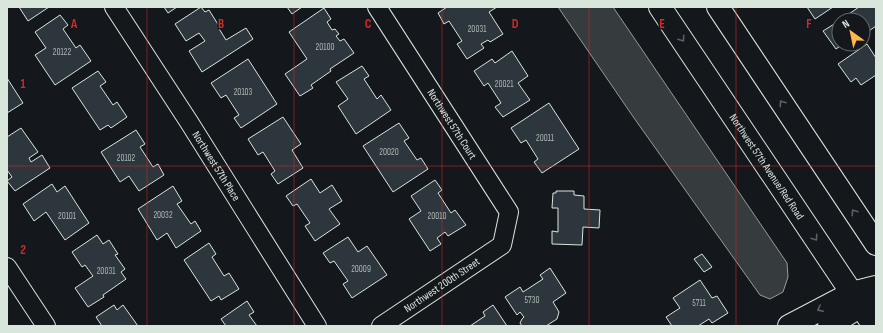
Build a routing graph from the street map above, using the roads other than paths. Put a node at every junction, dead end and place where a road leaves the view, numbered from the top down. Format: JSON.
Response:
{"nodes":[{"id":1,"x":114,"y":7,"type":"edge"},
{"id":2,"x":377,"y":7,"type":"edge"},
{"id":3,"x":660,"y":7,"type":"edge"},
{"id":4,"x":718,"y":7,"type":"edge"},
{"id":5,"x":876,"y":244,"type":"edge"},
{"id":6,"x":502,"y":245,"type":"joint"},
{"id":7,"x":7,"y":267,"type":"edge"},
{"id":8,"x":876,"y":287,"type":"edge"},
{"id":9,"x":863,"y":298,"type":"edge"},
{"id":10,"x":46,"y":326,"type":"edge"},
{"id":11,"x":317,"y":326,"type":"edge"},
{"id":12,"x":381,"y":326,"type":"edge"},
{"id":13,"x":789,"y":326,"type":"edge"},
{"id":14,"x":829,"y":326,"type":"edge"},
{"id":15,"x":874,"y":326,"type":"edge"}],
"edges":[{"from":1,"to":11,"type":"street","name":"Northwest 57th Place"},
{"from":2,"to":6,"type":"street","name":"Northwest 57th Court"},
{"from":3,"to":9,"type":"main road","name":"Northwest 57th Avenue/Red Road","one_way":true},
{"from":5,"to":4,"type":"main road","one_way":true},
{"from":6,"to":12,"type":"street","name":"Northwest 200th Street"},
{"from":7,"to":10,"type":"street"},
{"from":8,"to":9,"type":"main road"},
{"from":9,"to":13,"type":"main road","one_way":true},
{"from":9,"to":14,"type":"main road"},
{"from":9,"to":15,"type":"main road","name":"Northwest 57th Avenue/Red Road"}]}
